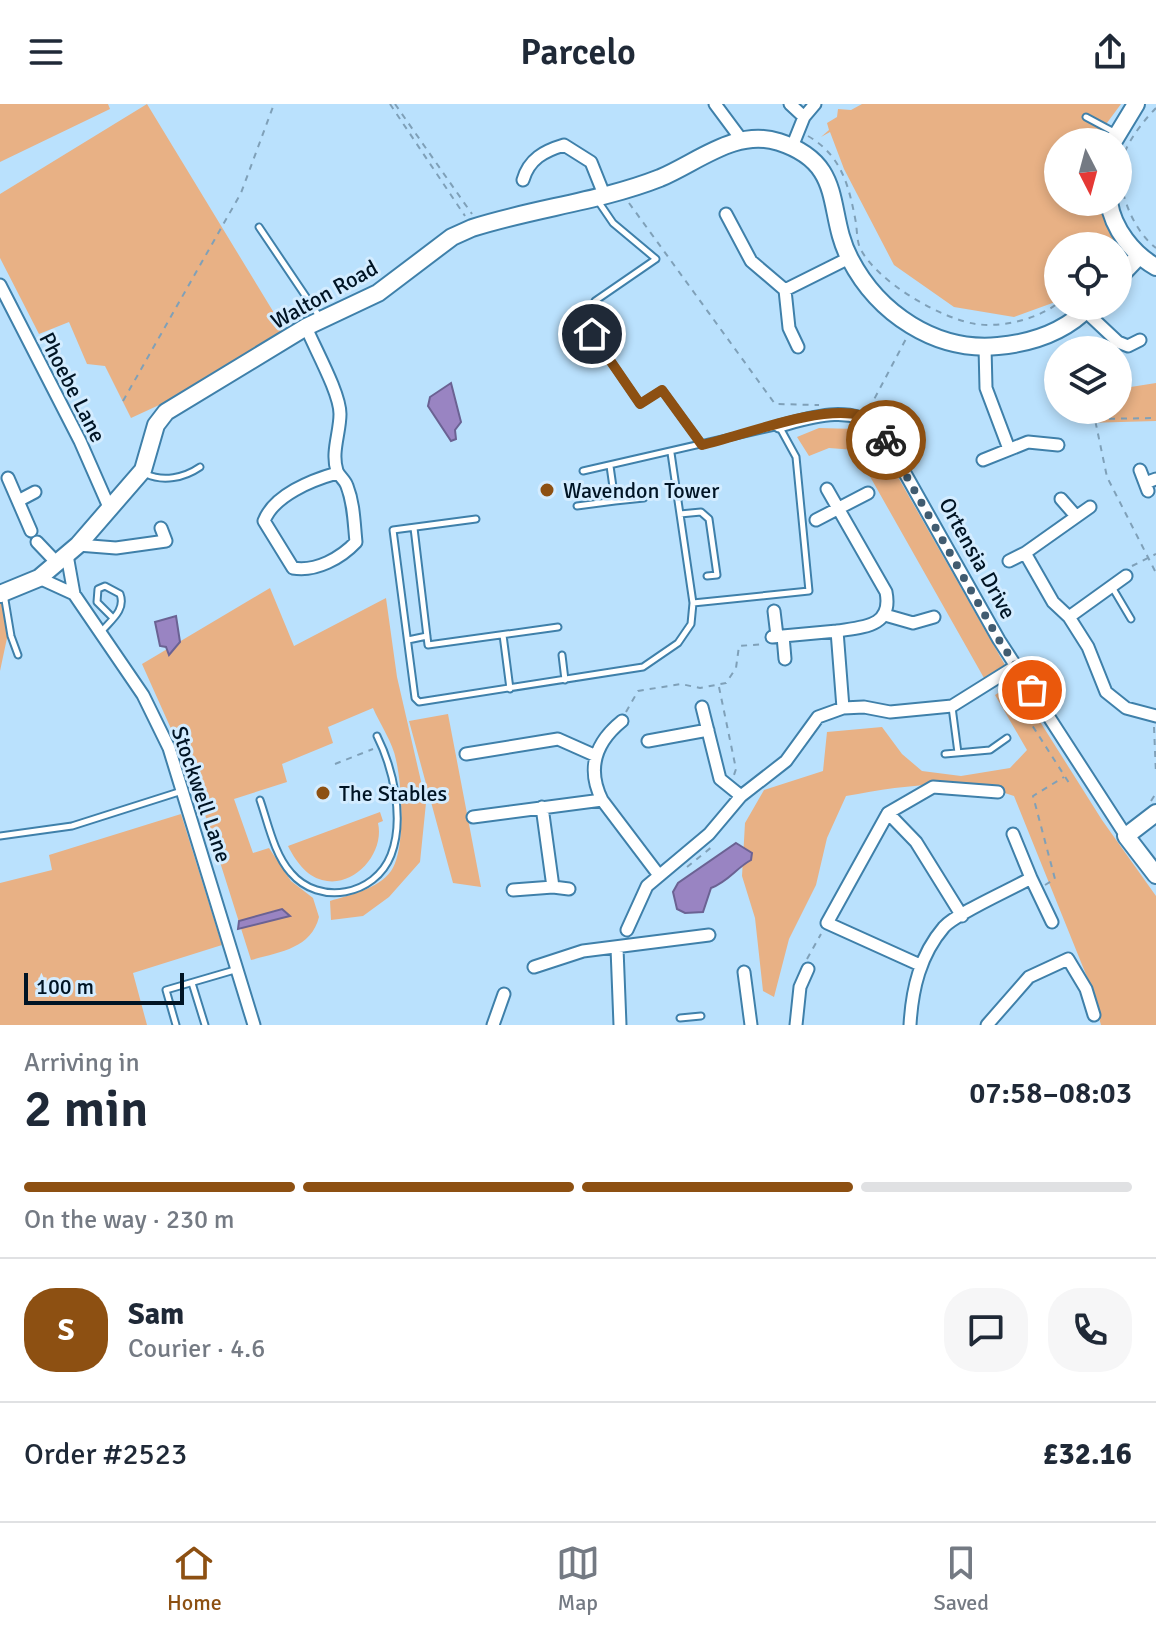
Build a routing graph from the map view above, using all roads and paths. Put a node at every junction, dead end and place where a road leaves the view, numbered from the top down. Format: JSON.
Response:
{"nodes":[{"id":1,"x":274,"y":104,"type":"edge"},
{"id":2,"x":392,"y":104,"type":"edge"},
{"id":3,"x":715,"y":104,"type":"edge"},
{"id":4,"x":790,"y":104,"type":"edge"},
{"id":5,"x":815,"y":104,"type":"edge"},
{"id":6,"x":1136,"y":104,"type":"edge"},
{"id":7,"x":1156,"y":108,"type":"edge"},
{"id":8,"x":804,"y":117,"type":"junction"},
{"id":9,"x":1086,"y":117,"type":"dead end"},
{"id":10,"x":1101,"y":128,"type":"edge"},
{"id":11,"x":1120,"y":128,"type":"edge"},
{"id":12,"x":799,"y":131,"type":"junction"},
{"id":13,"x":741,"y":139,"type":"junction"},
{"id":14,"x":792,"y":147,"type":"junction"},
{"id":15,"x":523,"y":180,"type":"dead end"},
{"id":16,"x":605,"y":197,"type":"junction"},
{"id":17,"x":726,"y":214,"type":"dead end"},
{"id":18,"x":1112,"y":216,"type":"edge"},
{"id":19,"x":476,"y":226,"type":"junction"},
{"id":20,"x":259,"y":227,"type":"dead end"},
{"id":21,"x":1156,"y":248,"type":"edge"},
{"id":22,"x":1138,"y":257,"type":"junction"},
{"id":23,"x":849,"y":258,"type":"junction"},
{"id":24,"x":1132,"y":263,"type":"edge"},
{"id":25,"x":1156,"y":267,"type":"edge"},
{"id":26,"x":0,"y":285,"type":"edge"},
{"id":27,"x":785,"y":290,"type":"junction"},
{"id":28,"x":925,"y":304,"type":"junction"},
{"id":29,"x":1044,"y":309,"type":"edge"},
{"id":30,"x":322,"y":320,"type":"junction"},
{"id":31,"x":1073,"y":320,"type":"edge"},
{"id":32,"x":1098,"y":320,"type":"edge"},
{"id":33,"x":306,"y":327,"type":"junction"},
{"id":34,"x":912,"y":327,"type":"junction"},
{"id":35,"x":1140,"y":340,"type":"dead end"},
{"id":36,"x":798,"y":347,"type":"dead end"},
{"id":37,"x":985,"y":347,"type":"junction"},
{"id":38,"x":123,"y":401,"type":"dead end"},
{"id":39,"x":868,"y":410,"type":"dead end"},
{"id":40,"x":834,"y":414,"type":"junction"},
{"id":41,"x":1132,"y":415,"type":"edge"},
{"id":42,"x":1156,"y":418,"type":"edge"},
{"id":43,"x":1097,"y":424,"type":"edge"},
{"id":44,"x":779,"y":426,"type":"junction"},
{"id":45,"x":702,"y":445,"type":"junction"},
{"id":46,"x":1058,"y":445,"type":"dead end"},
{"id":47,"x":1009,"y":449,"type":"junction"},
{"id":48,"x":671,"y":453,"type":"junction"},
{"id":49,"x":983,"y":460,"type":"dead end"},
{"id":50,"x":610,"y":466,"type":"junction"},
{"id":51,"x":200,"y":467,"type":"dead end"},
{"id":52,"x":1140,"y":470,"type":"dead end"},
{"id":53,"x":142,"y":471,"type":"junction"},
{"id":54,"x":583,"y":471,"type":"dead end"},
{"id":55,"x":337,"y":473,"type":"junction"},
{"id":56,"x":8,"y":478,"type":"dead end"},
{"id":57,"x":1149,"y":484,"type":"edge"},
{"id":58,"x":827,"y":489,"type":"dead end"},
{"id":59,"x":35,"y":492,"type":"dead end"},
{"id":60,"x":868,"y":493,"type":"dead end"},
{"id":61,"x":644,"y":498,"type":"dead end"},
{"id":62,"x":1061,"y":499,"type":"dead end"},
{"id":63,"x":18,"y":501,"type":"junction"},
{"id":64,"x":615,"y":501,"type":"junction"},
{"id":65,"x":577,"y":506,"type":"dead end"},
{"id":66,"x":109,"y":507,"type":"junction"},
{"id":67,"x":1090,"y":507,"type":"dead end"},
{"id":68,"x":838,"y":509,"type":"junction"},
{"id":69,"x":680,"y":514,"type":"junction"},
{"id":70,"x":1075,"y":515,"type":"junction"},
{"id":71,"x":476,"y":519,"type":"dead end"},
{"id":72,"x":816,"y":520,"type":"dead end"},
{"id":73,"x":161,"y":528,"type":"dead end"},
{"id":74,"x":414,"y":528,"type":"junction"},
{"id":75,"x":1025,"y":553,"type":"junction"},
{"id":76,"x":68,"y":554,"type":"junction"},
{"id":77,"x":1156,"y":554,"type":"edge"},
{"id":78,"x":1148,"y":557,"type":"junction"},
{"id":79,"x":1009,"y":561,"type":"dead end"},
{"id":80,"x":1156,"y":573,"type":"edge"},
{"id":81,"x":707,"y":576,"type":"dead end"},
{"id":82,"x":1126,"y":576,"type":"joint"},
{"id":83,"x":39,"y":578,"type":"junction"},
{"id":84,"x":1111,"y":586,"type":"junction"},
{"id":85,"x":2,"y":594,"type":"edge"},
{"id":86,"x":74,"y":594,"type":"junction"},
{"id":87,"x":693,"y":603,"type":"junction"},
{"id":88,"x":774,"y":611,"type":"dead end"},
{"id":89,"x":885,"y":615,"type":"junction"},
{"id":90,"x":934,"y":617,"type":"dead end"},
{"id":91,"x":1069,"y":617,"type":"junction"},
{"id":92,"x":113,"y":618,"type":"junction"},
{"id":93,"x":1131,"y":619,"type":"dead end"},
{"id":94,"x":558,"y":627,"type":"dead end"},
{"id":95,"x":837,"y":631,"type":"junction"},
{"id":96,"x":101,"y":633,"type":"junction"},
{"id":97,"x":503,"y":635,"type":"junction"},
{"id":98,"x":427,"y":636,"type":"junction"},
{"id":99,"x":779,"y":638,"type":"junction"},
{"id":100,"x":408,"y":640,"type":"junction"},
{"id":101,"x":18,"y":655,"type":"dead end"},
{"id":102,"x":562,"y":655,"type":"dead end"},
{"id":103,"x":785,"y":659,"type":"dead end"},
{"id":104,"x":1016,"y":666,"type":"junction"},
{"id":105,"x":565,"y":680,"type":"junction"},
{"id":106,"x":1004,"y":682,"type":"dead end"},
{"id":107,"x":719,"y":687,"type":"junction"},
{"id":108,"x":510,"y":689,"type":"junction"},
{"id":109,"x":952,"y":706,"type":"junction"},
{"id":110,"x":702,"y":707,"type":"dead end"},
{"id":111,"x":843,"y":708,"type":"junction"},
{"id":112,"x":1155,"y":716,"type":"edge"},
{"id":113,"x":622,"y":721,"type":"joint"},
{"id":114,"x":708,"y":730,"type":"junction"},
{"id":115,"x":377,"y":736,"type":"dead end"},
{"id":116,"x":1007,"y":738,"type":"dead end"},
{"id":117,"x":648,"y":741,"type":"dead end"},
{"id":118,"x":382,"y":745,"type":"junction"},
{"id":119,"x":958,"y":753,"type":"junction"},
{"id":120,"x":466,"y":754,"type":"dead end"},
{"id":121,"x":945,"y":754,"type":"dead end"},
{"id":122,"x":594,"y":755,"type":"junction"},
{"id":123,"x":335,"y":764,"type":"dead end"},
{"id":124,"x":1156,"y":774,"type":"edge"},
{"id":125,"x":1065,"y":776,"type":"junction"},
{"id":126,"x":728,"y":786,"type":"junction"},
{"id":127,"x":1071,"y":786,"type":"dead end"},
{"id":128,"x":183,"y":790,"type":"junction"},
{"id":129,"x":998,"y":792,"type":"dead end"},
{"id":130,"x":741,"y":796,"type":"junction"},
{"id":131,"x":260,"y":800,"type":"dead end"},
{"id":132,"x":602,"y":800,"type":"junction"},
{"id":133,"x":542,"y":807,"type":"junction"},
{"id":134,"x":888,"y":813,"type":"junction"},
{"id":135,"x":1156,"y":813,"type":"edge"},
{"id":136,"x":473,"y":817,"type":"dead end"},
{"id":137,"x":1013,"y":834,"type":"dead end"},
{"id":138,"x":0,"y":836,"type":"edge"},
{"id":139,"x":1126,"y":836,"type":"junction"},
{"id":140,"x":718,"y":838,"type":"dead end"},
{"id":141,"x":679,"y":873,"type":"dead end"},
{"id":142,"x":658,"y":874,"type":"junction"},
{"id":143,"x":1156,"y":875,"type":"edge"},
{"id":144,"x":1031,"y":878,"type":"junction"},
{"id":145,"x":553,"y":887,"type":"junction"},
{"id":146,"x":569,"y":889,"type":"dead end"},
{"id":147,"x":513,"y":890,"type":"dead end"},
{"id":148,"x":1037,"y":890,"type":"junction"},
{"id":149,"x":962,"y":916,"type":"junction"},
{"id":150,"x":1052,"y":922,"type":"dead end"},
{"id":151,"x":627,"y":930,"type":"dead end"},
{"id":152,"x":709,"y":935,"type":"dead end"},
{"id":153,"x":617,"y":948,"type":"junction"},
{"id":154,"x":920,"y":965,"type":"junction"},
{"id":155,"x":534,"y":967,"type":"dead end"},
{"id":156,"x":238,"y":968,"type":"junction"},
{"id":157,"x":808,"y":969,"type":"dead end"},
{"id":158,"x":744,"y":972,"type":"dead end"},
{"id":159,"x":192,"y":983,"type":"junction"},
{"id":160,"x":504,"y":994,"type":"dead end"},
{"id":161,"x":1094,"y":1015,"type":"dead end"},
{"id":162,"x":701,"y":1016,"type":"dead end"},
{"id":163,"x":692,"y":1017,"type":"junction"},
{"id":164,"x":680,"y":1018,"type":"dead end"},
{"id":165,"x":176,"y":1025,"type":"edge"},
{"id":166,"x":205,"y":1025,"type":"edge"},
{"id":167,"x":254,"y":1025,"type":"edge"},
{"id":168,"x":493,"y":1025,"type":"edge"},
{"id":169,"x":620,"y":1025,"type":"edge"},
{"id":170,"x":694,"y":1025,"type":"edge"},
{"id":171,"x":751,"y":1025,"type":"edge"},
{"id":172,"x":796,"y":1025,"type":"edge"},
{"id":173,"x":910,"y":1025,"type":"edge"},
{"id":174,"x":987,"y":1025,"type":"edge"}],
"edges":[{"from":1,"to":38,"type":"path"},
{"from":2,"to":19,"type":"path"},
{"from":2,"to":19,"type":"path"},
{"from":3,"to":13,"type":"street"},
{"from":4,"to":8,"type":"street"},
{"from":5,"to":8,"type":"street"},
{"from":6,"to":11,"type":"street"},
{"from":7,"to":21,"type":"path"},
{"from":8,"to":12,"type":"street"},
{"from":9,"to":10,"type":"lane"},
{"from":12,"to":14,"type":"street"},
{"from":12,"to":28,"type":"path"},
{"from":13,"to":14,"type":"street"},
{"from":13,"to":16,"type":"street","name":"Walton Road"},
{"from":14,"to":23,"type":"street"},
{"from":15,"to":16,"type":"street"},
{"from":16,"to":19,"type":"street","name":"Walton Road"},
{"from":16,"to":40,"type":"path"},
{"from":16,"to":45,"type":"lane"},
{"from":17,"to":27,"type":"street"},
{"from":18,"to":22,"type":"street"},
{"from":19,"to":30,"type":"street","name":"Walton Road"},
{"from":20,"to":30,"type":"lane"},
{"from":22,"to":24,"type":"street"},
{"from":22,"to":25,"type":"street"},
{"from":23,"to":27,"type":"street"},
{"from":23,"to":34,"type":"street"},
{"from":26,"to":66,"type":"street","name":"Phoebe Lane"},
{"from":27,"to":36,"type":"street"},
{"from":28,"to":29,"type":"path"},
{"from":28,"to":34,"type":"path"},
{"from":30,"to":33,"type":"street","name":"Walton Road"},
{"from":31,"to":37,"type":"street"},
{"from":32,"to":35,"type":"street"},
{"from":33,"to":53,"type":"street","name":"Walton Road"},
{"from":33,"to":55,"type":"street"},
{"from":34,"to":37,"type":"street"},
{"from":34,"to":39,"type":"path"},
{"from":37,"to":47,"type":"street"},
{"from":40,"to":44,"type":"street","name":"Ortensia Drive"},
{"from":40,"to":104,"type":"street","name":"Ortensia Drive"},
{"from":41,"to":42,"type":"path"},
{"from":43,"to":78,"type":"path"},
{"from":44,"to":45,"type":"lane"},
{"from":44,"to":87,"type":"lane"},
{"from":45,"to":48,"type":"lane"},
{"from":46,"to":47,"type":"street"},
{"from":47,"to":49,"type":"street"},
{"from":48,"to":50,"type":"lane"},
{"from":48,"to":69,"type":"lane"},
{"from":50,"to":54,"type":"lane"},
{"from":50,"to":64,"type":"lane"},
{"from":51,"to":53,"type":"lane"},
{"from":52,"to":57,"type":"street"},
{"from":53,"to":66,"type":"street","name":"Walton Road"},
{"from":55,"to":55,"type":"street"},
{"from":56,"to":63,"type":"street"},
{"from":58,"to":68,"type":"street"},
{"from":59,"to":63,"type":"street"},
{"from":60,"to":68,"type":"street"},
{"from":61,"to":64,"type":"lane"},
{"from":62,"to":70,"type":"street"},
{"from":63,"to":76,"type":"street"},
{"from":64,"to":65,"type":"lane"},
{"from":66,"to":76,"type":"street","name":"Walton Road"},
{"from":67,"to":70,"type":"street"},
{"from":68,"to":72,"type":"street"},
{"from":68,"to":89,"type":"street"},
{"from":69,"to":81,"type":"lane"},
{"from":69,"to":87,"type":"lane"},
{"from":70,"to":75,"type":"street"},
{"from":71,"to":74,"type":"lane"},
{"from":73,"to":76,"type":"street"},
{"from":74,"to":98,"type":"lane"},
{"from":74,"to":100,"type":"lane"},
{"from":75,"to":79,"type":"street"},
{"from":75,"to":91,"type":"street"},
{"from":76,"to":83,"type":"street","name":"Walton Road"},
{"from":76,"to":86,"type":"street","name":"Stockwell Lane"},
{"from":77,"to":78,"type":"path"},
{"from":78,"to":80,"type":"path"},
{"from":78,"to":82,"type":"path"},
{"from":82,"to":84,"type":"street"},
{"from":83,"to":85,"type":"street","name":"Walton Road"},
{"from":83,"to":86,"type":"street"},
{"from":84,"to":91,"type":"street"},
{"from":84,"to":93,"type":"lane"},
{"from":85,"to":101,"type":"lane"},
{"from":86,"to":96,"type":"street","name":"Stockwell Lane"},
{"from":87,"to":105,"type":"lane"},
{"from":88,"to":99,"type":"street"},
{"from":89,"to":90,"type":"street"},
{"from":89,"to":95,"type":"street"},
{"from":91,"to":112,"type":"street"},
{"from":92,"to":92,"type":"lane"},
{"from":92,"to":96,"type":"lane"},
{"from":94,"to":97,"type":"lane"},
{"from":95,"to":99,"type":"street"},
{"from":95,"to":111,"type":"street"},
{"from":96,"to":128,"type":"street","name":"Stockwell Lane"},
{"from":97,"to":98,"type":"lane"},
{"from":97,"to":108,"type":"lane"},
{"from":98,"to":100,"type":"lane"},
{"from":99,"to":103,"type":"street"},
{"from":99,"to":107,"type":"path"},
{"from":100,"to":108,"type":"lane"},
{"from":102,"to":105,"type":"lane"},
{"from":104,"to":109,"type":"street"},
{"from":104,"to":139,"type":"street","name":"Ortensia Drive"},
{"from":105,"to":108,"type":"lane"},
{"from":106,"to":125,"type":"path"},
{"from":107,"to":113,"type":"path"},
{"from":107,"to":126,"type":"path"},
{"from":109,"to":111,"type":"street"},
{"from":109,"to":119,"type":"lane"},
{"from":110,"to":114,"type":"street"},
{"from":111,"to":130,"type":"street"},
{"from":112,"to":124,"type":"path"},
{"from":113,"to":122,"type":"street"},
{"from":114,"to":117,"type":"street"},
{"from":114,"to":126,"type":"street"},
{"from":115,"to":118,"type":"lane"},
{"from":116,"to":119,"type":"lane"},
{"from":118,"to":123,"type":"path"},
{"from":118,"to":131,"type":"lane"},
{"from":119,"to":121,"type":"lane"},
{"from":120,"to":122,"type":"street"},
{"from":122,"to":132,"type":"street"},
{"from":125,"to":127,"type":"path"},
{"from":125,"to":148,"type":"path"},
{"from":126,"to":130,"type":"street"},
{"from":128,"to":138,"type":"lane"},
{"from":128,"to":156,"type":"street","name":"Stockwell Lane"},
{"from":129,"to":134,"type":"street"},
{"from":130,"to":142,"type":"street"},
{"from":132,"to":133,"type":"street"},
{"from":132,"to":142,"type":"street"},
{"from":133,"to":136,"type":"street"},
{"from":133,"to":145,"type":"street"},
{"from":134,"to":149,"type":"street"},
{"from":134,"to":154,"type":"street"},
{"from":135,"to":139,"type":"street"},
{"from":137,"to":144,"type":"street"},
{"from":139,"to":143,"type":"street","name":"Ortensia Drive"},
{"from":140,"to":141,"type":"path"},
{"from":142,"to":151,"type":"street"},
{"from":144,"to":148,"type":"street"},
{"from":144,"to":149,"type":"street"},
{"from":145,"to":146,"type":"street"},
{"from":145,"to":147,"type":"street"},
{"from":148,"to":150,"type":"street"},
{"from":149,"to":154,"type":"street"},
{"from":152,"to":153,"type":"street"},
{"from":153,"to":155,"type":"street"},
{"from":153,"to":169,"type":"street"},
{"from":154,"to":173,"type":"street"},
{"from":156,"to":159,"type":"lane"},
{"from":156,"to":167,"type":"street","name":"Stockwell Lane"},
{"from":157,"to":172,"type":"street"},
{"from":158,"to":171,"type":"street"},
{"from":159,"to":165,"type":"lane"},
{"from":159,"to":166,"type":"lane"},
{"from":160,"to":168,"type":"street"},
{"from":161,"to":174,"type":"street"},
{"from":162,"to":163,"type":"lane"},
{"from":163,"to":164,"type":"lane"},
{"from":163,"to":170,"type":"lane"}]}
